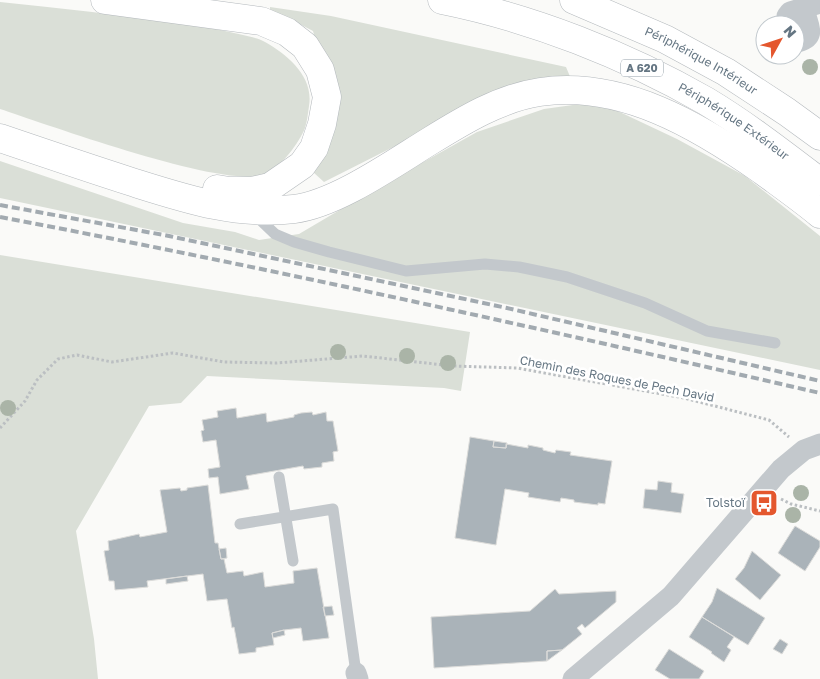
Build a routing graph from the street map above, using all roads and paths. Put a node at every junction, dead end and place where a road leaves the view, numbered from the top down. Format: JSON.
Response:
{"nodes":[{"id":1,"x":105,"y":0,"type":"edge"},
{"id":2,"x":442,"y":0,"type":"edge"},
{"id":3,"x":574,"y":0,"type":"edge"},
{"id":4,"x":814,"y":5,"type":"edge"},
{"id":5,"x":788,"y":15,"type":"edge"},
{"id":6,"x":805,"y":40,"type":"edge"},
{"id":7,"x":0,"y":124,"type":"edge"},
{"id":8,"x":820,"y":136,"type":"edge"},
{"id":9,"x":0,"y":138,"type":"edge"},
{"id":10,"x":820,"y":182,"type":"edge"},
{"id":11,"x":250,"y":210,"type":"junction"},
{"id":12,"x":820,"y":214,"type":"edge"},
{"id":13,"x":775,"y":343,"type":"dead end"},
{"id":14,"x":0,"y":428,"type":"edge"},
{"id":15,"x":812,"y":447,"type":"edge"},
{"id":16,"x":279,"y":477,"type":"dead end"},
{"id":17,"x":774,"y":495,"type":"dead end"},
{"id":18,"x":820,"y":511,"type":"edge"},
{"id":19,"x":285,"y":517,"type":"junction"},
{"id":20,"x":240,"y":524,"type":"dead end"},
{"id":21,"x":292,"y":561,"type":"dead end"},
{"id":22,"x":357,"y":676,"type":"edge"},
{"id":23,"x":584,"y":676,"type":"edge"}],
"edges":[{"from":1,"to":7,"type":"highway"},
{"from":2,"to":10,"type":"highway","name":"Périphérique Extérieur","number":"A 620"},
{"from":3,"to":8,"type":"highway","name":"Périphérique Intérieur"},
{"from":4,"to":5,"type":"street"},
{"from":4,"to":6,"type":"street"},
{"from":9,"to":11,"type":"highway"},
{"from":11,"to":12,"type":"highway"},
{"from":11,"to":13,"type":"lane"},
{"from":14,"to":15,"type":"path","name":"Chemin des Roques de Pech David"},
{"from":15,"to":23,"type":"street"},
{"from":16,"to":19,"type":"lane"},
{"from":17,"to":18,"type":"path"},
{"from":19,"to":20,"type":"lane"},
{"from":19,"to":21,"type":"lane"},
{"from":19,"to":22,"type":"lane"}]}
